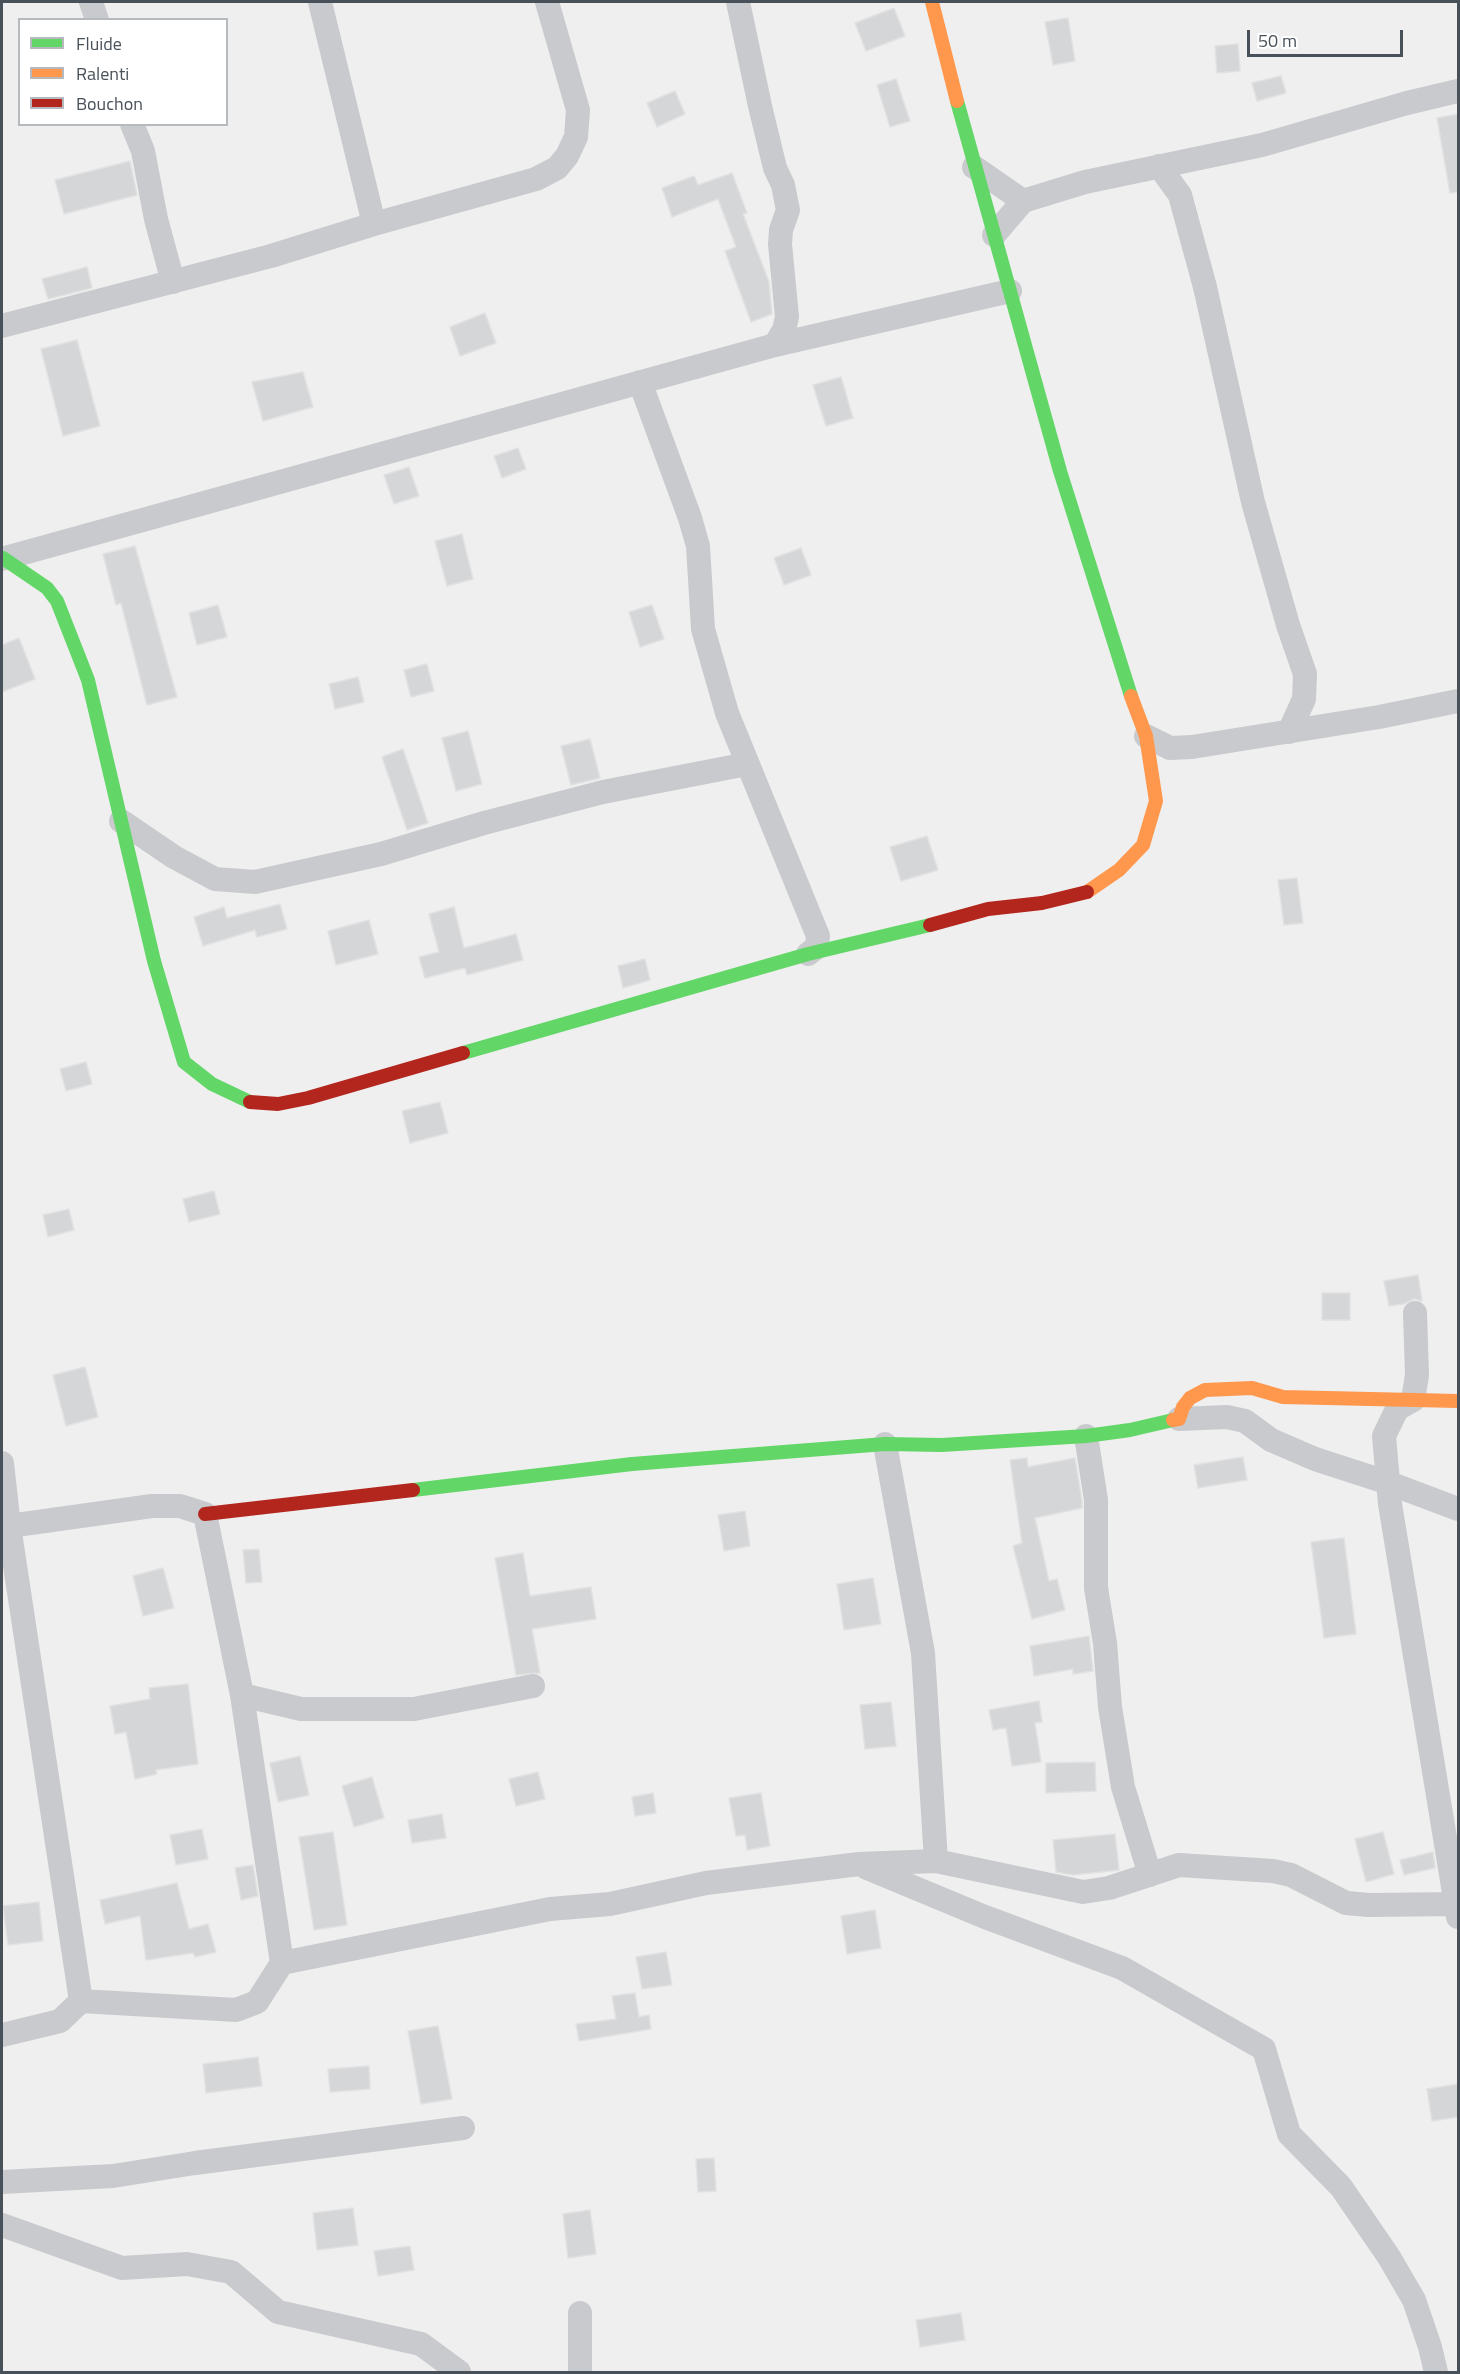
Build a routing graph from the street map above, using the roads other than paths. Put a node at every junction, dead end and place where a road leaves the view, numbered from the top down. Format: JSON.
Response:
{"nodes":[{"id":1,"x":92,"y":2,"type":"edge"},
{"id":2,"x":320,"y":2,"type":"edge"},
{"id":3,"x":547,"y":2,"type":"edge"},
{"id":4,"x":738,"y":2,"type":"edge"},
{"id":5,"x":932,"y":2,"type":"edge"},
{"id":6,"x":96,"y":18,"type":"edge"},
{"id":7,"x":1458,"y":91,"type":"edge"},
{"id":8,"x":133,"y":126,"type":"edge"},
{"id":9,"x":1159,"y":166,"type":"junction"},
{"id":10,"x":974,"y":167,"type":"junction"},
{"id":11,"x":1023,"y":201,"type":"junction"},
{"id":12,"x":374,"y":224,"type":"junction"},
{"id":13,"x":994,"y":235,"type":"junction"},
{"id":14,"x":173,"y":282,"type":"junction"},
{"id":15,"x":1010,"y":291,"type":"junction"},
{"id":16,"x":2,"y":326,"type":"edge"},
{"id":17,"x":775,"y":345,"type":"junction"},
{"id":18,"x":640,"y":382,"type":"junction"},
{"id":19,"x":2,"y":558,"type":"edge"},
{"id":20,"x":1458,"y":701,"type":"edge"},
{"id":21,"x":1289,"y":732,"type":"junction"},
{"id":22,"x":1146,"y":736,"type":"junction"},
{"id":23,"x":747,"y":764,"type":"junction"},
{"id":24,"x":121,"y":821,"type":"junction"},
{"id":25,"x":808,"y":954,"type":"junction"},
{"id":26,"x":1415,"y":1313,"type":"dead end"},
{"id":27,"x":1413,"y":1400,"type":"junction"},
{"id":28,"x":1458,"y":1401,"type":"edge"},
{"id":29,"x":1179,"y":1419,"type":"junction"},
{"id":30,"x":1086,"y":1436,"type":"junction"},
{"id":31,"x":885,"y":1444,"type":"junction"},
{"id":32,"x":2,"y":1463,"type":"edge"},
{"id":33,"x":1389,"y":1483,"type":"junction"},
{"id":34,"x":1458,"y":1509,"type":"edge"},
{"id":35,"x":205,"y":1514,"type":"junction"},
{"id":36,"x":5,"y":1526,"type":"edge"},
{"id":37,"x":533,"y":1686,"type":"dead end"},
{"id":38,"x":242,"y":1695,"type":"junction"},
{"id":39,"x":936,"y":1861,"type":"junction"},
{"id":40,"x":859,"y":1864,"type":"junction"},
{"id":41,"x":1149,"y":1875,"type":"junction"},
{"id":42,"x":1458,"y":1909,"type":"edge"},
{"id":43,"x":282,"y":1963,"type":"junction"},
{"id":44,"x":81,"y":2001,"type":"junction"},
{"id":45,"x":2,"y":2035,"type":"edge"},
{"id":46,"x":463,"y":2128,"type":"dead end"},
{"id":47,"x":2,"y":2182,"type":"edge"},
{"id":48,"x":2,"y":2225,"type":"edge"},
{"id":49,"x":580,"y":2313,"type":"dead end"},
{"id":50,"x":459,"y":2373,"type":"edge"},
{"id":51,"x":580,"y":2373,"type":"edge"},
{"id":52,"x":1436,"y":2373,"type":"edge"}],
"edges":[{"from":1,"to":6,"type":"street"},
{"from":2,"to":12,"type":"street"},
{"from":3,"to":12,"type":"street"},
{"from":4,"to":17,"type":"street"},
{"from":5,"to":10,"type":"street"},
{"from":7,"to":9,"type":"street"},
{"from":8,"to":14,"type":"street"},
{"from":9,"to":11,"type":"street"},
{"from":9,"to":21,"type":"street"},
{"from":10,"to":11,"type":"street"},
{"from":10,"to":13,"type":"street"},
{"from":11,"to":13,"type":"street"},
{"from":12,"to":14,"type":"street"},
{"from":13,"to":15,"type":"street"},
{"from":14,"to":16,"type":"street"},
{"from":15,"to":17,"type":"street"},
{"from":15,"to":22,"type":"street"},
{"from":17,"to":18,"type":"street"},
{"from":18,"to":19,"type":"street"},
{"from":18,"to":23,"type":"street"},
{"from":19,"to":24,"type":"street"},
{"from":20,"to":21,"type":"street"},
{"from":21,"to":22,"type":"street"},
{"from":22,"to":25,"type":"street"},
{"from":23,"to":24,"type":"street"},
{"from":23,"to":25,"type":"street"},
{"from":24,"to":25,"type":"street"},
{"from":26,"to":27,"type":"street"},
{"from":27,"to":28,"type":"street"},
{"from":27,"to":29,"type":"street"},
{"from":27,"to":33,"type":"street"},
{"from":29,"to":30,"type":"street"},
{"from":29,"to":33,"type":"street"},
{"from":30,"to":31,"type":"street"},
{"from":30,"to":41,"type":"street"},
{"from":31,"to":35,"type":"street"},
{"from":31,"to":39,"type":"street"},
{"from":32,"to":36,"type":"street"},
{"from":33,"to":34,"type":"street"},
{"from":33,"to":42,"type":"street"},
{"from":35,"to":36,"type":"street"},
{"from":35,"to":38,"type":"street"},
{"from":36,"to":44,"type":"street"},
{"from":37,"to":38,"type":"street"},
{"from":38,"to":43,"type":"street"},
{"from":39,"to":40,"type":"street"},
{"from":39,"to":41,"type":"street"},
{"from":40,"to":43,"type":"street"},
{"from":40,"to":52,"type":"street"},
{"from":41,"to":42,"type":"street"},
{"from":43,"to":44,"type":"street"},
{"from":44,"to":45,"type":"street"},
{"from":46,"to":47,"type":"street"},
{"from":48,"to":50,"type":"street"},
{"from":49,"to":51,"type":"street"}]}
